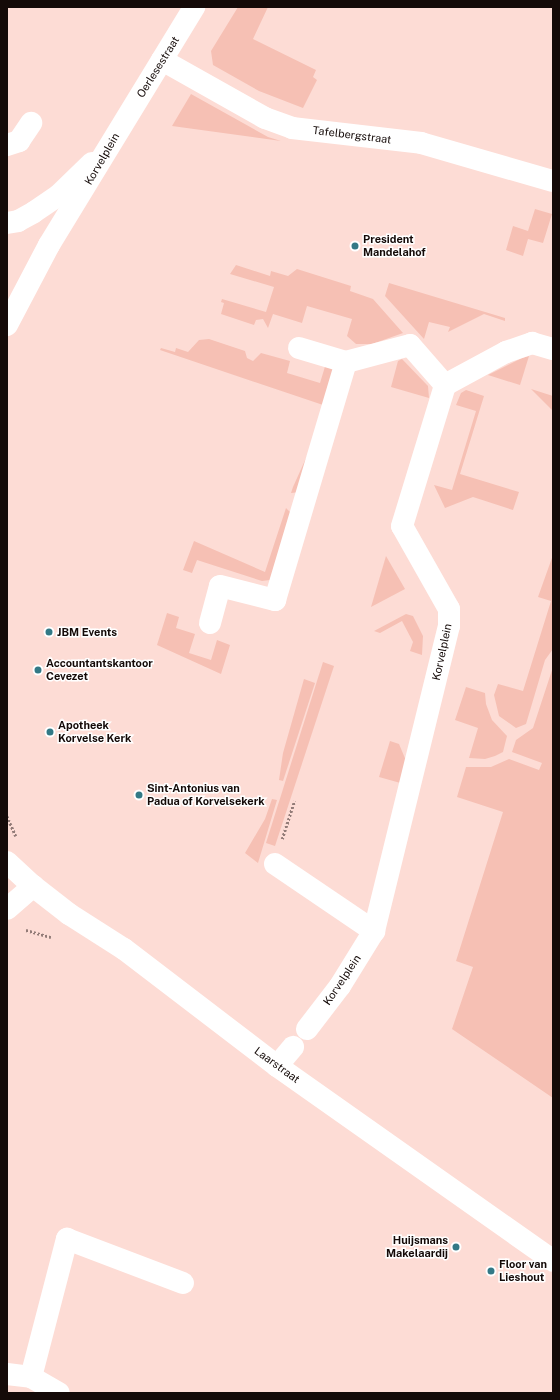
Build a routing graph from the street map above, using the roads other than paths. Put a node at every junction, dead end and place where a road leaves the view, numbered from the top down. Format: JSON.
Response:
{"nodes":[{"id":1,"x":194,"y":7,"type":"edge"},
{"id":2,"x":162,"y":60,"type":"junction"},
{"id":3,"x":31,"y":123,"type":"dead end"},
{"id":4,"x":121,"y":126,"type":"junction"},
{"id":5,"x":7,"y":144,"type":"edge"},
{"id":6,"x":553,"y":181,"type":"edge"},
{"id":7,"x":7,"y":223,"type":"edge"},
{"id":8,"x":7,"y":325,"type":"edge"},
{"id":9,"x":299,"y":348,"type":"dead end"},
{"id":10,"x":553,"y":349,"type":"edge"},
{"id":11,"x":346,"y":362,"type":"junction"},
{"id":12,"x":445,"y":385,"type":"junction"},
{"id":13,"x":210,"y":623,"type":"dead end"},
{"id":14,"x":7,"y":862,"type":"edge"},
{"id":15,"x":275,"y":864,"type":"road end"},
{"id":16,"x":33,"y":886,"type":"junction"},
{"id":17,"x":7,"y":909,"type":"edge"},
{"id":18,"x":374,"y":931,"type":"junction"},
{"id":19,"x":307,"y":1028,"type":"dead end"},
{"id":20,"x":293,"y":1047,"type":"dead end"},
{"id":21,"x":277,"y":1066,"type":"junction"},
{"id":22,"x":553,"y":1261,"type":"edge"},
{"id":23,"x":183,"y":1283,"type":"dead end"},
{"id":24,"x":7,"y":1374,"type":"edge"},
{"id":25,"x":31,"y":1377,"type":"junction"},
{"id":26,"x":59,"y":1393,"type":"edge"}],
"edges":[{"from":1,"to":2,"type":"street","name":"Oerlesestraat"},
{"from":2,"to":4,"type":"street","name":"Oerlesestraat"},
{"from":2,"to":6,"type":"street","name":"Tafelbergstraat"},
{"from":3,"to":5,"type":"street"},
{"from":4,"to":7,"type":"street","name":"Korvelplein"},
{"from":4,"to":8,"type":"street","name":"Korvelplein"},
{"from":9,"to":11,"type":"street"},
{"from":10,"to":12,"type":"street"},
{"from":11,"to":12,"type":"street"},
{"from":11,"to":13,"type":"street"},
{"from":12,"to":18,"type":"street","name":"Korvelplein"},
{"from":14,"to":16,"type":"street","name":"Laarstraat"},
{"from":15,"to":18,"type":"street"},
{"from":16,"to":17,"type":"street"},
{"from":16,"to":21,"type":"street","name":"Laarstraat"},
{"from":18,"to":19,"type":"street","name":"Korvelplein"},
{"from":20,"to":21,"type":"street"},
{"from":21,"to":22,"type":"street","name":"Laarstraat"},
{"from":23,"to":25,"type":"street"},
{"from":24,"to":25,"type":"street"},
{"from":25,"to":26,"type":"street"}]}
